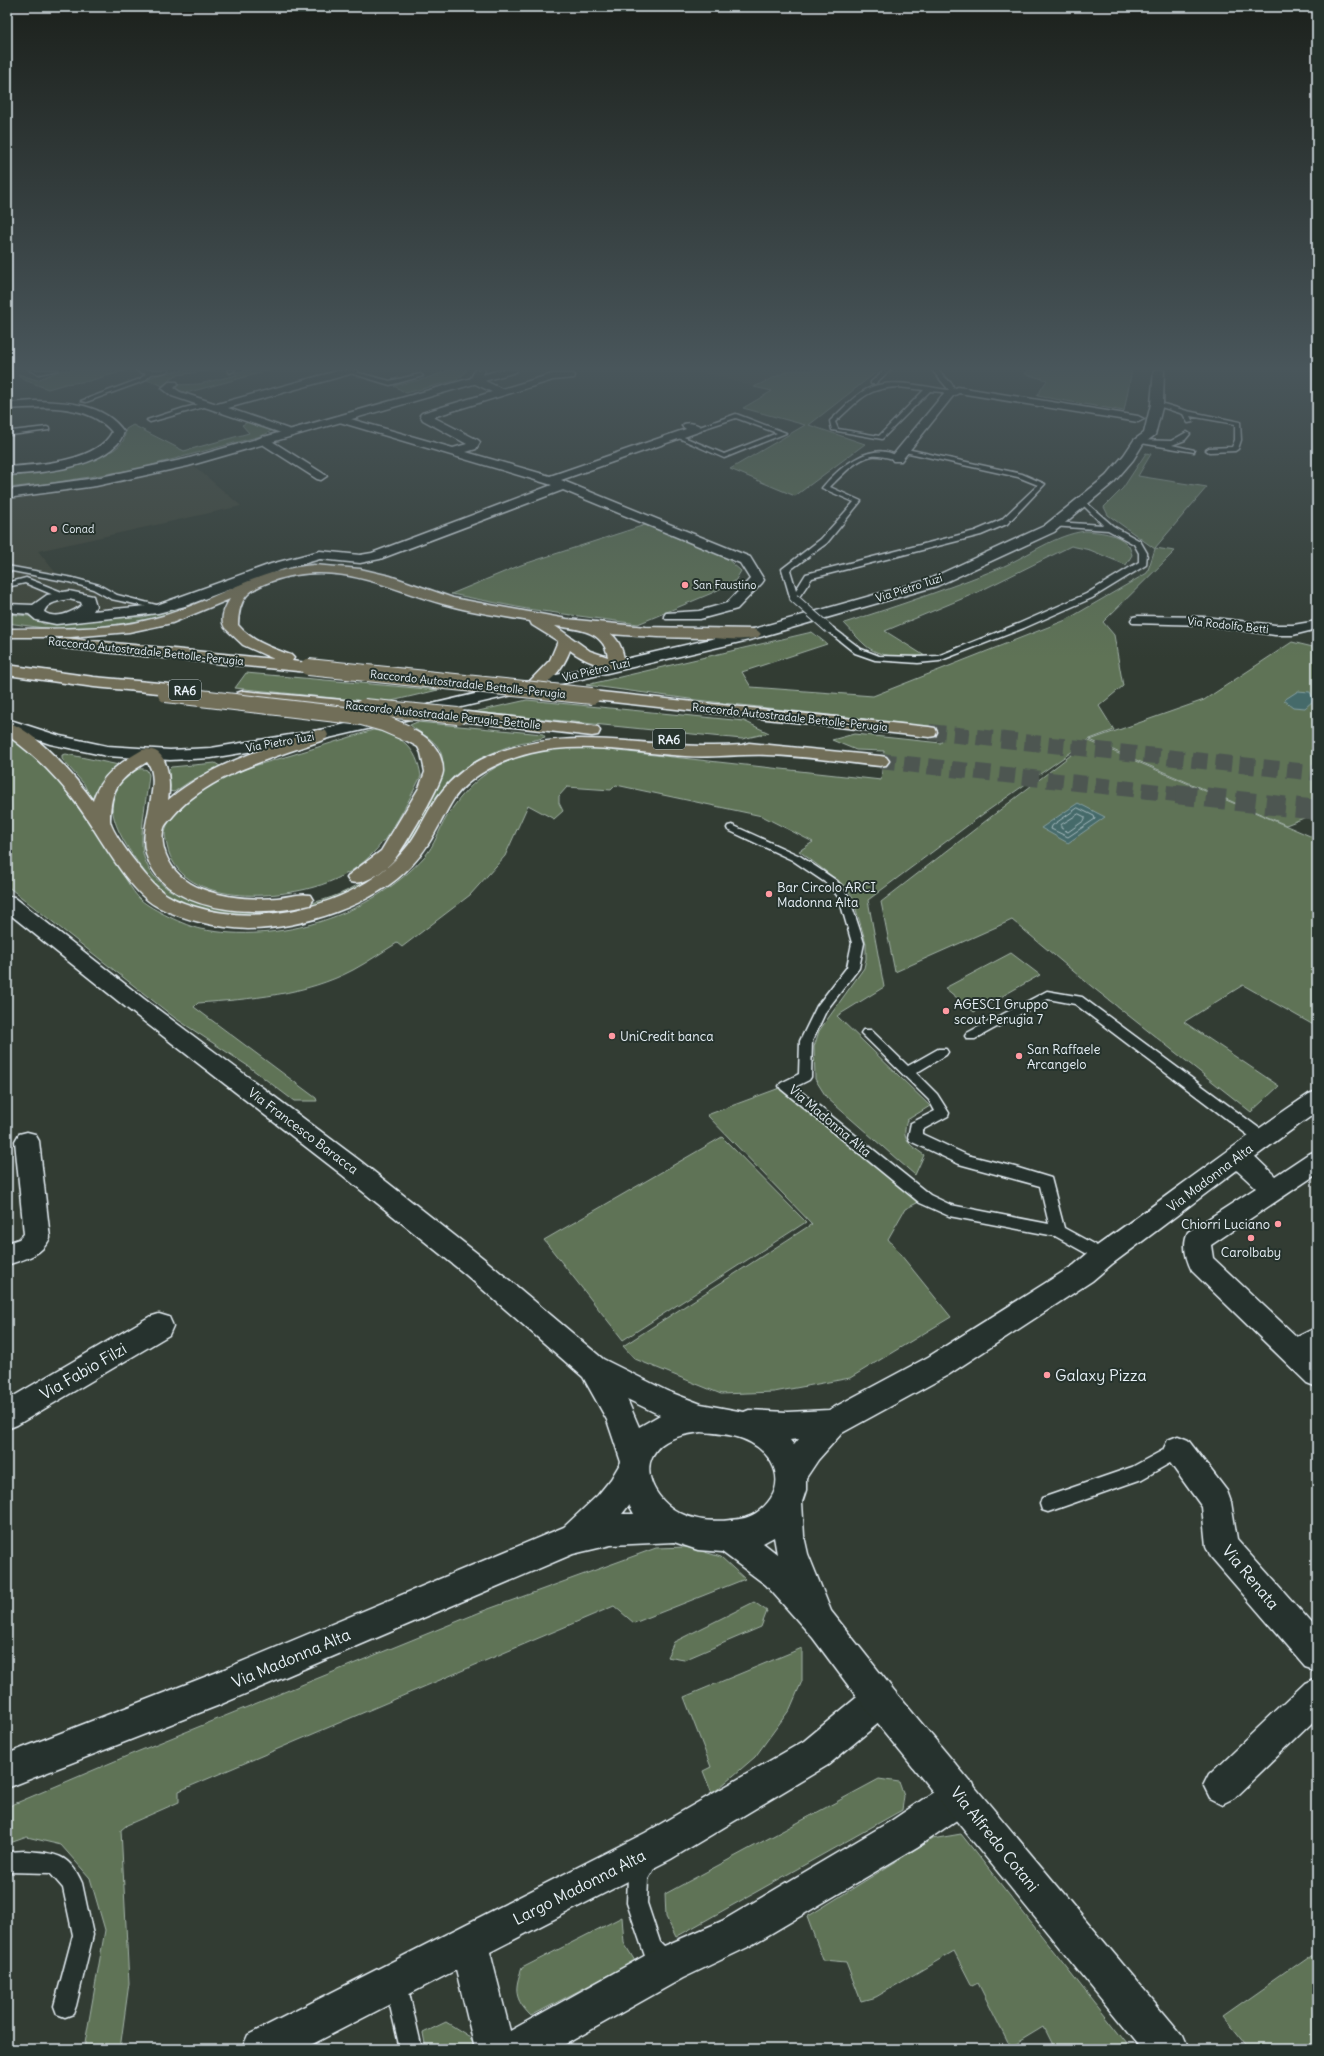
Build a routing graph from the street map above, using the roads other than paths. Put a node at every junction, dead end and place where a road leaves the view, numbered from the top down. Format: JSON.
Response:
{"nodes":[{"id":1,"x":51,"y":466,"type":"edge"},
{"id":2,"x":170,"y":466,"type":"edge"},
{"id":3,"x":305,"y":466,"type":"edge"},
{"id":4,"x":501,"y":466,"type":"edge"},
{"id":5,"x":591,"y":466,"type":"edge"},
{"id":6,"x":850,"y":466,"type":"edge"},
{"id":7,"x":968,"y":466,"type":"edge"},
{"id":8,"x":1121,"y":466,"type":"edge"},
{"id":9,"x":7,"y":471,"type":"edge"},
{"id":10,"x":321,"y":476,"type":"dead end"},
{"id":11,"x":550,"y":480,"type":"junction"},
{"id":12,"x":565,"y":485,"type":"junction"},
{"id":13,"x":7,"y":494,"type":"edge"},
{"id":14,"x":1082,"y":501,"type":"junction"},
{"id":15,"x":1055,"y":524,"type":"junction"},
{"id":16,"x":1110,"y":528,"type":"junction"},
{"id":17,"x":7,"y":568,"type":"edge"},
{"id":18,"x":7,"y":585,"type":"edge"},
{"id":19,"x":246,"y":586,"type":"junction"},
{"id":20,"x":64,"y":596,"type":"junction"},
{"id":21,"x":794,"y":598,"type":"junction"},
{"id":22,"x":90,"y":602,"type":"junction"},
{"id":23,"x":7,"y":608,"type":"edge"},
{"id":24,"x":37,"y":608,"type":"junction"},
{"id":25,"x":164,"y":608,"type":"junction"},
{"id":26,"x":125,"y":613,"type":"junction"},
{"id":27,"x":672,"y":616,"type":"dead end"},
{"id":28,"x":71,"y":617,"type":"junction"},
{"id":29,"x":527,"y":617,"type":"junction"},
{"id":30,"x":1138,"y":620,"type":"dead end"},
{"id":31,"x":583,"y":625,"type":"junction"},
{"id":32,"x":1317,"y":625,"type":"edge"},
{"id":33,"x":10,"y":634,"type":"edge"},
{"id":34,"x":753,"y":634,"type":"junction"},
{"id":35,"x":565,"y":641,"type":"junction"},
{"id":36,"x":617,"y":665,"type":"junction"},
{"id":37,"x":308,"y":667,"type":"junction"},
{"id":38,"x":7,"y":670,"type":"edge"},
{"id":39,"x":94,"y":682,"type":"junction"},
{"id":40,"x":535,"y":684,"type":"junction"},
{"id":41,"x":7,"y":724,"type":"edge"},
{"id":42,"x":7,"y":727,"type":"edge"},
{"id":43,"x":929,"y":732,"type":"tunnel mouth"},
{"id":44,"x":320,"y":735,"type":"junction"},
{"id":45,"x":764,"y":750,"type":"junction"},
{"id":46,"x":148,"y":754,"type":"junction"},
{"id":47,"x":880,"y":761,"type":"tunnel mouth"},
{"id":48,"x":156,"y":825,"type":"junction"},
{"id":49,"x":101,"y":828,"type":"junction"},
{"id":50,"x":732,"y":828,"type":"dead end"},
{"id":51,"x":7,"y":902,"type":"edge"},
{"id":52,"x":867,"y":1033,"type":"dead end"},
{"id":53,"x":971,"y":1036,"type":"dead end"},
{"id":54,"x":942,"y":1052,"type":"dead end"},
{"id":55,"x":907,"y":1072,"type":"junction"},
{"id":56,"x":1317,"y":1100,"type":"edge"},
{"id":57,"x":1262,"y":1138,"type":"junction"},
{"id":58,"x":27,"y":1140,"type":"dead end"},
{"id":59,"x":1239,"y":1157,"type":"junction"},
{"id":60,"x":1317,"y":1161,"type":"edge"},
{"id":61,"x":1273,"y":1189,"type":"junction"},
{"id":62,"x":1058,"y":1231,"type":"junction"},
{"id":63,"x":7,"y":1254,"type":"edge"},
{"id":64,"x":1103,"y":1256,"type":"junction"},
{"id":65,"x":159,"y":1326,"type":"dead end"},
{"id":66,"x":1306,"y":1346,"type":"edge"},
{"id":67,"x":593,"y":1368,"type":"junction"},
{"id":68,"x":1317,"y":1374,"type":"edge"},
{"id":69,"x":7,"y":1415,"type":"edge"},
{"id":70,"x":701,"y":1418,"type":"junction"},
{"id":71,"x":832,"y":1423,"type":"junction"},
{"id":72,"x":741,"y":1424,"type":"junction"},
{"id":73,"x":1178,"y":1450,"type":"joint"},
{"id":74,"x":634,"y":1465,"type":"junction"},
{"id":75,"x":789,"y":1489,"type":"junction"},
{"id":76,"x":1048,"y":1504,"type":"dead end"},
{"id":77,"x":674,"y":1527,"type":"junction"},
{"id":78,"x":727,"y":1538,"type":"junction"},
{"id":79,"x":572,"y":1539,"type":"junction"},
{"id":80,"x":824,"y":1627,"type":"junction"},
{"id":81,"x":1317,"y":1654,"type":"edge"},
{"id":82,"x":1317,"y":1695,"type":"edge"},
{"id":83,"x":880,"y":1700,"type":"junction"},
{"id":84,"x":7,"y":1771,"type":"edge"},
{"id":85,"x":1222,"y":1786,"type":"dead end"},
{"id":86,"x":960,"y":1796,"type":"junction"},
{"id":87,"x":658,"y":1846,"type":"junction"},
{"id":88,"x":7,"y":1862,"type":"edge"},
{"id":89,"x":469,"y":1943,"type":"junction"},
{"id":90,"x":669,"y":1964,"type":"junction"},
{"id":91,"x":395,"y":1982,"type":"junction"},
{"id":92,"x":65,"y":2006,"type":"dead end"},
{"id":93,"x":262,"y":2049,"type":"edge"},
{"id":94,"x":411,"y":2049,"type":"edge"},
{"id":95,"x":495,"y":2049,"type":"edge"},
{"id":96,"x":518,"y":2049,"type":"edge"},
{"id":97,"x":1168,"y":2049,"type":"edge"}],
"edges":[{"from":1,"to":9,"type":"street"},
{"from":2,"to":13,"type":"street"},
{"from":3,"to":10,"type":"street"},
{"from":4,"to":11,"type":"street"},
{"from":5,"to":11,"type":"street"},
{"from":6,"to":21,"type":"lane"},
{"from":7,"to":21,"type":"lane"},
{"from":8,"to":14,"type":"street","name":"Via Pietro Tuzi"},
{"from":11,"to":12,"type":"street"},
{"from":12,"to":25,"type":"street"},
{"from":12,"to":27,"type":"street"},
{"from":14,"to":15,"type":"street","name":"Via Pietro Tuzi"},
{"from":14,"to":16,"type":"lane"},
{"from":15,"to":16,"type":"lane"},
{"from":15,"to":34,"type":"street","name":"Via Pietro Tuzi"},
{"from":16,"to":21,"type":"lane","bridge":true},
{"from":17,"to":25,"type":"lane"},
{"from":18,"to":20,"type":"lane"},
{"from":19,"to":29,"type":"highway"},
{"from":19,"to":33,"type":"highway"},
{"from":19,"to":37,"type":"highway"},
{"from":20,"to":22,"type":"street"},
{"from":20,"to":24,"type":"street"},
{"from":22,"to":26,"type":"street"},
{"from":22,"to":28,"type":"street"},
{"from":23,"to":24,"type":"street"},
{"from":24,"to":28,"type":"street"},
{"from":25,"to":26,"type":"street"},
{"from":26,"to":28,"type":"street"},
{"from":29,"to":31,"type":"highway"},
{"from":29,"to":35,"type":"highway"},
{"from":30,"to":32,"type":"street","name":"Via Rodolfo Betti"},
{"from":31,"to":34,"type":"highway"},
{"from":31,"to":36,"type":"highway"},
{"from":33,"to":37,"type":"highway","name":"Raccordo Autostradale Bettolle-Perugia"},
{"from":34,"to":36,"type":"street","name":"Via Pietro Tuzi"},
{"from":35,"to":36,"type":"highway"},
{"from":35,"to":40,"type":"highway"},
{"from":36,"to":40,"type":"street","name":"Via Pietro Tuzi"},
{"from":37,"to":43,"type":"highway","name":"Raccordo Autostradale Bettolle-Perugia","bridge":true},
{"from":38,"to":39,"type":"highway","name":"Raccordo Autostradale Perugia-Bettolle","number":"RA6"},
{"from":39,"to":45,"type":"highway","name":"Raccordo Autostradale Perugia-Bettolle","number":"RA6","bridge":true},
{"from":39,"to":48,"type":"highway","bridge":true},
{"from":40,"to":44,"type":"street","name":"Via Pietro Tuzi"},
{"from":41,"to":46,"type":"street","name":"Via Pietro Tuzi"},
{"from":42,"to":49,"type":"highway"},
{"from":44,"to":46,"type":"street","name":"Via Pietro Tuzi"},
{"from":44,"to":48,"type":"highway"},
{"from":45,"to":47,"type":"highway","name":"Raccordo Autostradale Perugia-Bettolle","number":"RA6"},
{"from":45,"to":49,"type":"highway"},
{"from":46,"to":48,"type":"highway"},
{"from":46,"to":49,"type":"highway"},
{"from":50,"to":62,"type":"lane","name":"Via Madonna Alta"},
{"from":51,"to":67,"type":"street","name":"Via Francesco Baracca"},
{"from":52,"to":55,"type":"lane"},
{"from":53,"to":57,"type":"lane"},
{"from":54,"to":55,"type":"lane"},
{"from":55,"to":62,"type":"lane"},
{"from":56,"to":57,"type":"street","name":"Via Madonna Alta"},
{"from":57,"to":59,"type":"street","name":"Via Madonna Alta"},
{"from":58,"to":63,"type":"street"},
{"from":59,"to":61,"type":"street"},
{"from":59,"to":64,"type":"street","name":"Via Madonna Alta"},
{"from":60,"to":61,"type":"street"},
{"from":61,"to":66,"type":"street"},
{"from":62,"to":64,"type":"lane","name":"Via Madonna Alta"},
{"from":64,"to":71,"type":"street","name":"Via Madonna Alta"},
{"from":65,"to":69,"type":"street","name":"Via Fabio Filzi"},
{"from":66,"to":68,"type":"street"},
{"from":67,"to":70,"type":"street","name":"Via Francesco Baracca"},
{"from":67,"to":74,"type":"street","name":"Via Francesco Baracca"},
{"from":70,"to":72,"type":"street","name":"Via Madonna Alta"},
{"from":70,"to":74,"type":"street","name":"Via Madonna Alta"},
{"from":71,"to":72,"type":"street","name":"Via Madonna Alta"},
{"from":71,"to":75,"type":"street","name":"Via Madonna Alta"},
{"from":72,"to":75,"type":"street","name":"Via Madonna Alta"},
{"from":73,"to":76,"type":"lane","name":"Via Renata"},
{"from":73,"to":81,"type":"street","name":"Via Renata"},
{"from":74,"to":77,"type":"street","name":"Via Madonna Alta"},
{"from":74,"to":79,"type":"street","name":"Via Madonna Alta"},
{"from":75,"to":78,"type":"street","name":"Via Madonna Alta"},
{"from":75,"to":80,"type":"street","name":"Via Alfredo Cotani"},
{"from":77,"to":78,"type":"street","name":"Via Madonna Alta"},
{"from":77,"to":79,"type":"street","name":"Via Madonna Alta"},
{"from":78,"to":80,"type":"street","name":"Via Alfredo Cotani"},
{"from":79,"to":84,"type":"street","name":"Via Madonna Alta"},
{"from":80,"to":83,"type":"street","name":"Via Alfredo Cotani"},
{"from":82,"to":85,"type":"street"},
{"from":83,"to":86,"type":"street","name":"Via Alfredo Cotani"},
{"from":83,"to":87,"type":"street","name":"Largo Madonna Alta"},
{"from":86,"to":90,"type":"street"},
{"from":86,"to":97,"type":"street","name":"Via Alfredo Cotani"},
{"from":87,"to":89,"type":"street","name":"Largo Madonna Alta"},
{"from":87,"to":90,"type":"lane"},
{"from":88,"to":92,"type":"lane"},
{"from":89,"to":91,"type":"street","name":"Largo Madonna Alta"},
{"from":89,"to":95,"type":"street"},
{"from":90,"to":96,"type":"street"},
{"from":91,"to":93,"type":"street","name":"Largo Madonna Alta"},
{"from":91,"to":94,"type":"lane"}]}
